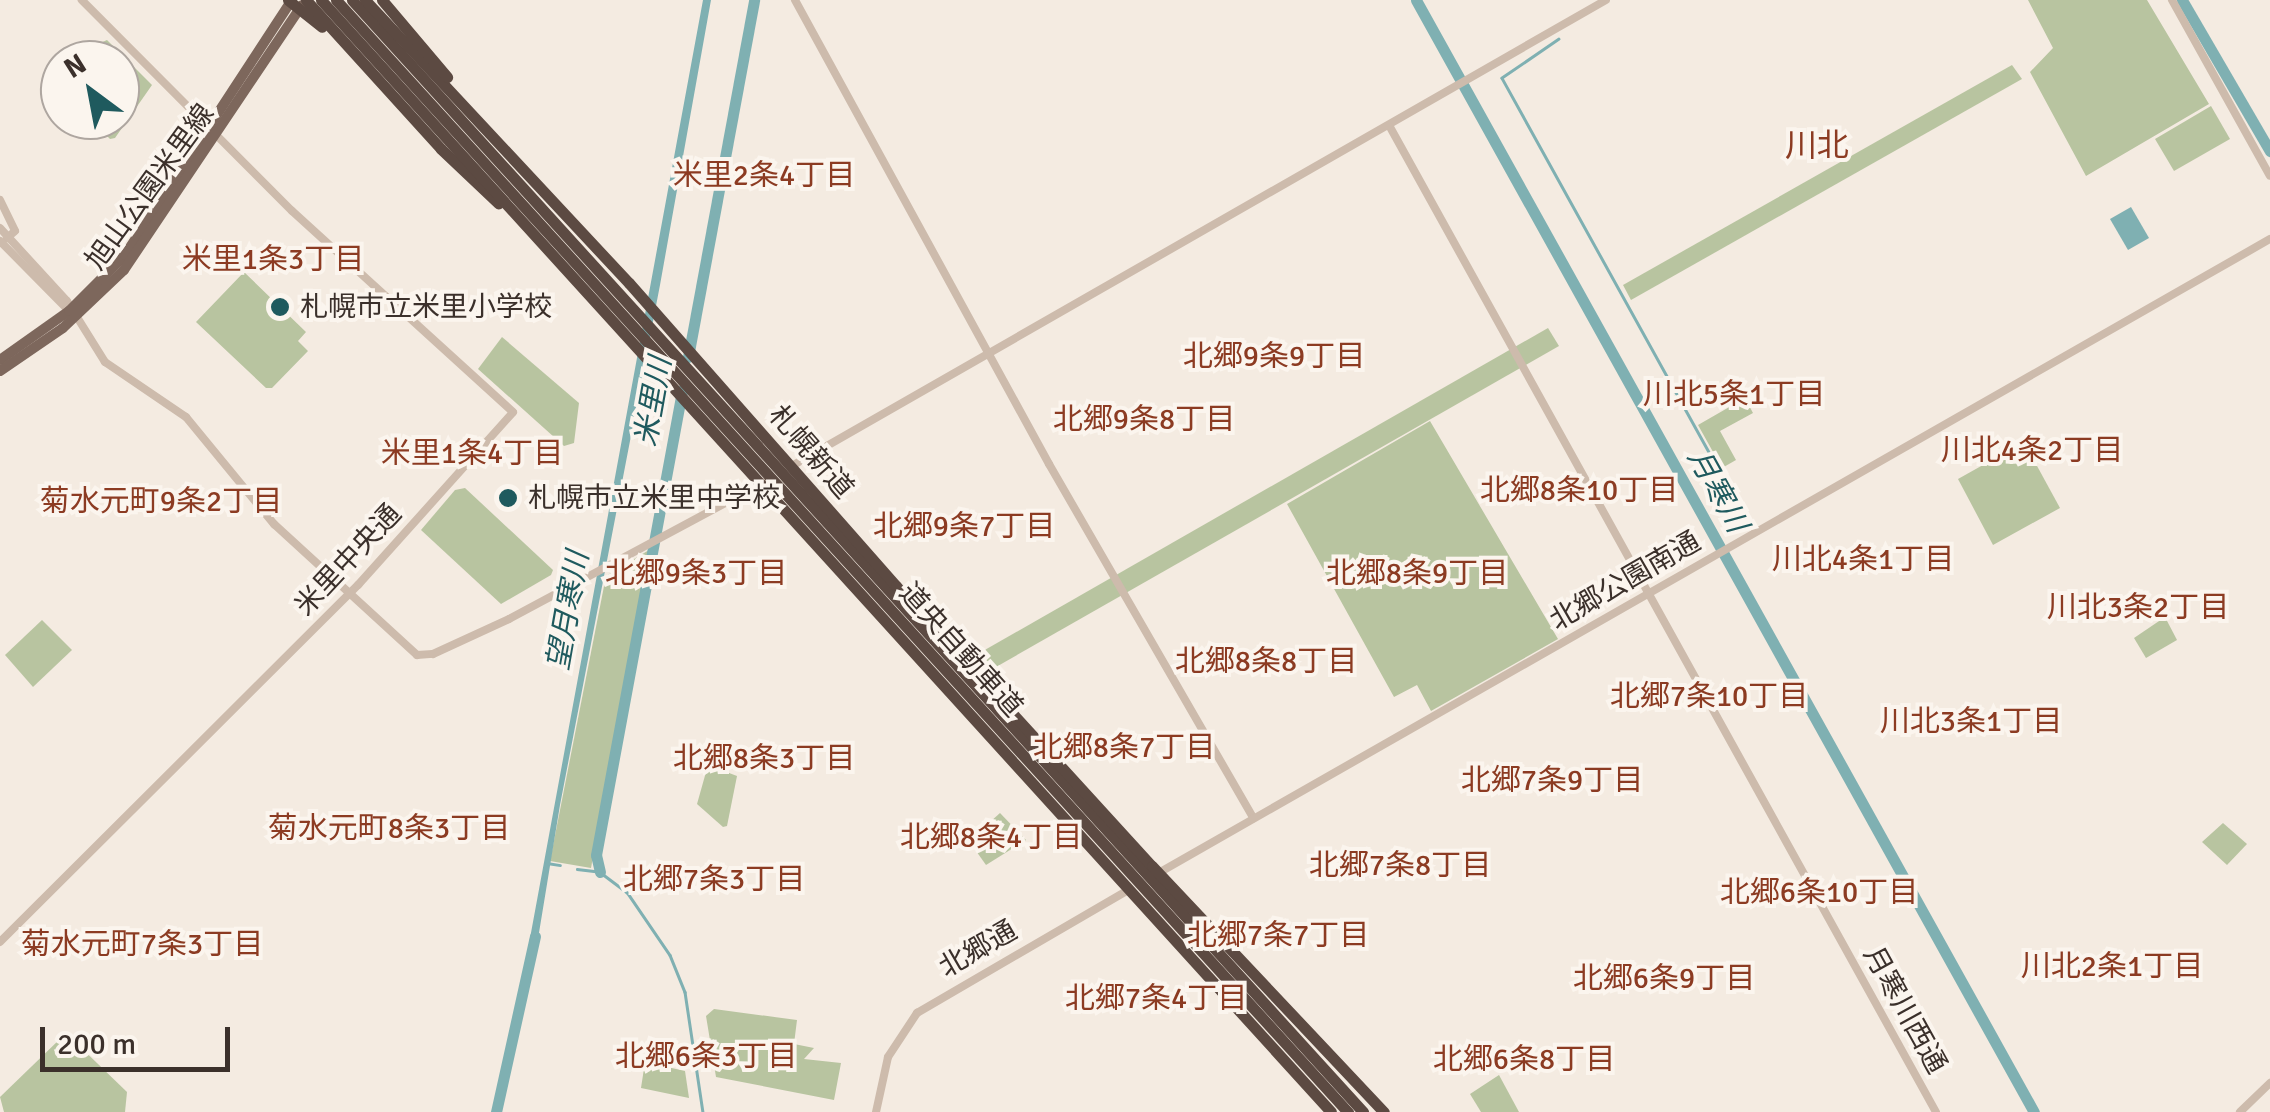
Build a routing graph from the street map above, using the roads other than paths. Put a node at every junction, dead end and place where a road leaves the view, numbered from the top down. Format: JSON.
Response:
{"nodes":[{"id":1,"x":82,"y":0,"type":"edge"},
{"id":2,"x":290,"y":0,"type":"edge"},
{"id":3,"x":306,"y":0,"type":"edge"},
{"id":4,"x":320,"y":0,"type":"edge"},
{"id":5,"x":336,"y":0,"type":"edge"},
{"id":6,"x":352,"y":0,"type":"edge"},
{"id":7,"x":365,"y":0,"type":"edge"},
{"id":8,"x":382,"y":0,"type":"edge"},
{"id":9,"x":397,"y":0,"type":"edge"},
{"id":10,"x":795,"y":0,"type":"edge"},
{"id":11,"x":1606,"y":0,"type":"edge"},
{"id":12,"x":2172,"y":0,"type":"edge"},
{"id":13,"x":1390,"y":127,"type":"junction"},
{"id":14,"x":213,"y":132,"type":"junction"},
{"id":15,"x":511,"y":171,"type":"junction"},
{"id":16,"x":2270,"y":176,"type":"edge"},
{"id":17,"x":502,"y":184,"type":"junction"},
{"id":18,"x":0,"y":200,"type":"edge"},
{"id":19,"x":552,"y":200,"type":"junction"},
{"id":20,"x":0,"y":228,"type":"edge"},
{"id":21,"x":527,"y":230,"type":"junction"},
{"id":22,"x":2270,"y":238,"type":"edge"},
{"id":23,"x":4,"y":240,"type":"edge"},
{"id":24,"x":72,"y":314,"type":"junction"},
{"id":25,"x":990,"y":355,"type":"junction"},
{"id":26,"x":0,"y":360,"type":"edge"},
{"id":27,"x":0,"y":371,"type":"edge"},
{"id":28,"x":790,"y":467,"type":"junction"},
{"id":29,"x":762,"y":484,"type":"junction"},
{"id":30,"x":1650,"y":593,"type":"junction"},
{"id":31,"x":349,"y":594,"type":"junction"},
{"id":32,"x":1253,"y":818,"type":"junction"},
{"id":33,"x":1158,"y":874,"type":"junction"},
{"id":34,"x":1130,"y":888,"type":"junction"},
{"id":35,"x":0,"y":942,"type":"edge"},
{"id":36,"x":2270,"y":1083,"type":"edge"},
{"id":37,"x":1356,"y":1084,"type":"junction"},
{"id":38,"x":876,"y":1112,"type":"edge"},
{"id":39,"x":1331,"y":1112,"type":"edge"},
{"id":40,"x":1348,"y":1112,"type":"edge"},
{"id":41,"x":1363,"y":1112,"type":"edge"},
{"id":42,"x":1375,"y":1112,"type":"edge"},
{"id":43,"x":1384,"y":1112,"type":"edge"},
{"id":44,"x":1936,"y":1112,"type":"edge"},
{"id":45,"x":2240,"y":1112,"type":"edge"}],
"edges":[{"from":1,"to":14,"type":"street","name":"米里中央通"},
{"from":2,"to":14,"type":"main road","name":"旭山公園米里線"},
{"from":2,"to":17,"type":"highway"},
{"from":3,"to":14,"type":"main road","name":"旭山公園米里線"},
{"from":3,"to":21,"type":"highway"},
{"from":4,"to":21,"type":"highway","name":"札幌新道"},
{"from":5,"to":17,"type":"highway","name":"道央自動車道"},
{"from":6,"to":15,"type":"highway","name":"道央自動車道"},
{"from":7,"to":19,"type":"highway","name":"札幌新道"},
{"from":8,"to":19,"type":"highway"},
{"from":9,"to":15,"type":"highway"},
{"from":10,"to":25,"type":"street"},
{"from":11,"to":13,"type":"street"},
{"from":12,"to":16,"type":"street"},
{"from":13,"to":25,"type":"street"},
{"from":13,"to":30,"type":"street","name":"月寒川西通"},
{"from":14,"to":24,"type":"main road","name":"旭山公園米里線"},
{"from":14,"to":31,"type":"street","name":"米里中央通"},
{"from":15,"to":41,"type":"highway","name":"道央自動車道"},
{"from":17,"to":40,"type":"highway","name":"道央自動車道"},
{"from":18,"to":23,"type":"street"},
{"from":19,"to":28,"type":"highway","name":"札幌新道"},
{"from":20,"to":23,"type":"street"},
{"from":21,"to":29,"type":"highway","name":"札幌新道"},
{"from":22,"to":30,"type":"street","name":"北郷公園南通"},
{"from":23,"to":24,"type":"street"},
{"from":24,"to":26,"type":"main road","name":"旭山公園米里線"},
{"from":24,"to":27,"type":"main road","name":"旭山公園米里線"},
{"from":24,"to":31,"type":"street"},
{"from":25,"to":28,"type":"street"},
{"from":25,"to":32,"type":"street"},
{"from":28,"to":29,"type":"street"},
{"from":28,"to":33,"type":"highway","name":"札幌新道"},
{"from":29,"to":31,"type":"street"},
{"from":29,"to":34,"type":"highway","name":"札幌新道"},
{"from":30,"to":32,"type":"street","name":"北郷公園南通"},
{"from":30,"to":44,"type":"street","name":"月寒川西通"},
{"from":31,"to":35,"type":"street","name":"米里中央通"},
{"from":32,"to":33,"type":"street","name":"北郷公園南通"},
{"from":33,"to":34,"type":"street","name":"北郷通"},
{"from":33,"to":37,"type":"highway","name":"札幌新道"},
{"from":34,"to":38,"type":"street","name":"北郷通"},
{"from":34,"to":39,"type":"highway","name":"札幌新道"},
{"from":36,"to":45,"type":"street"},
{"from":37,"to":42,"type":"highway"},
{"from":37,"to":43,"type":"highway","name":"札幌新道"}]}
